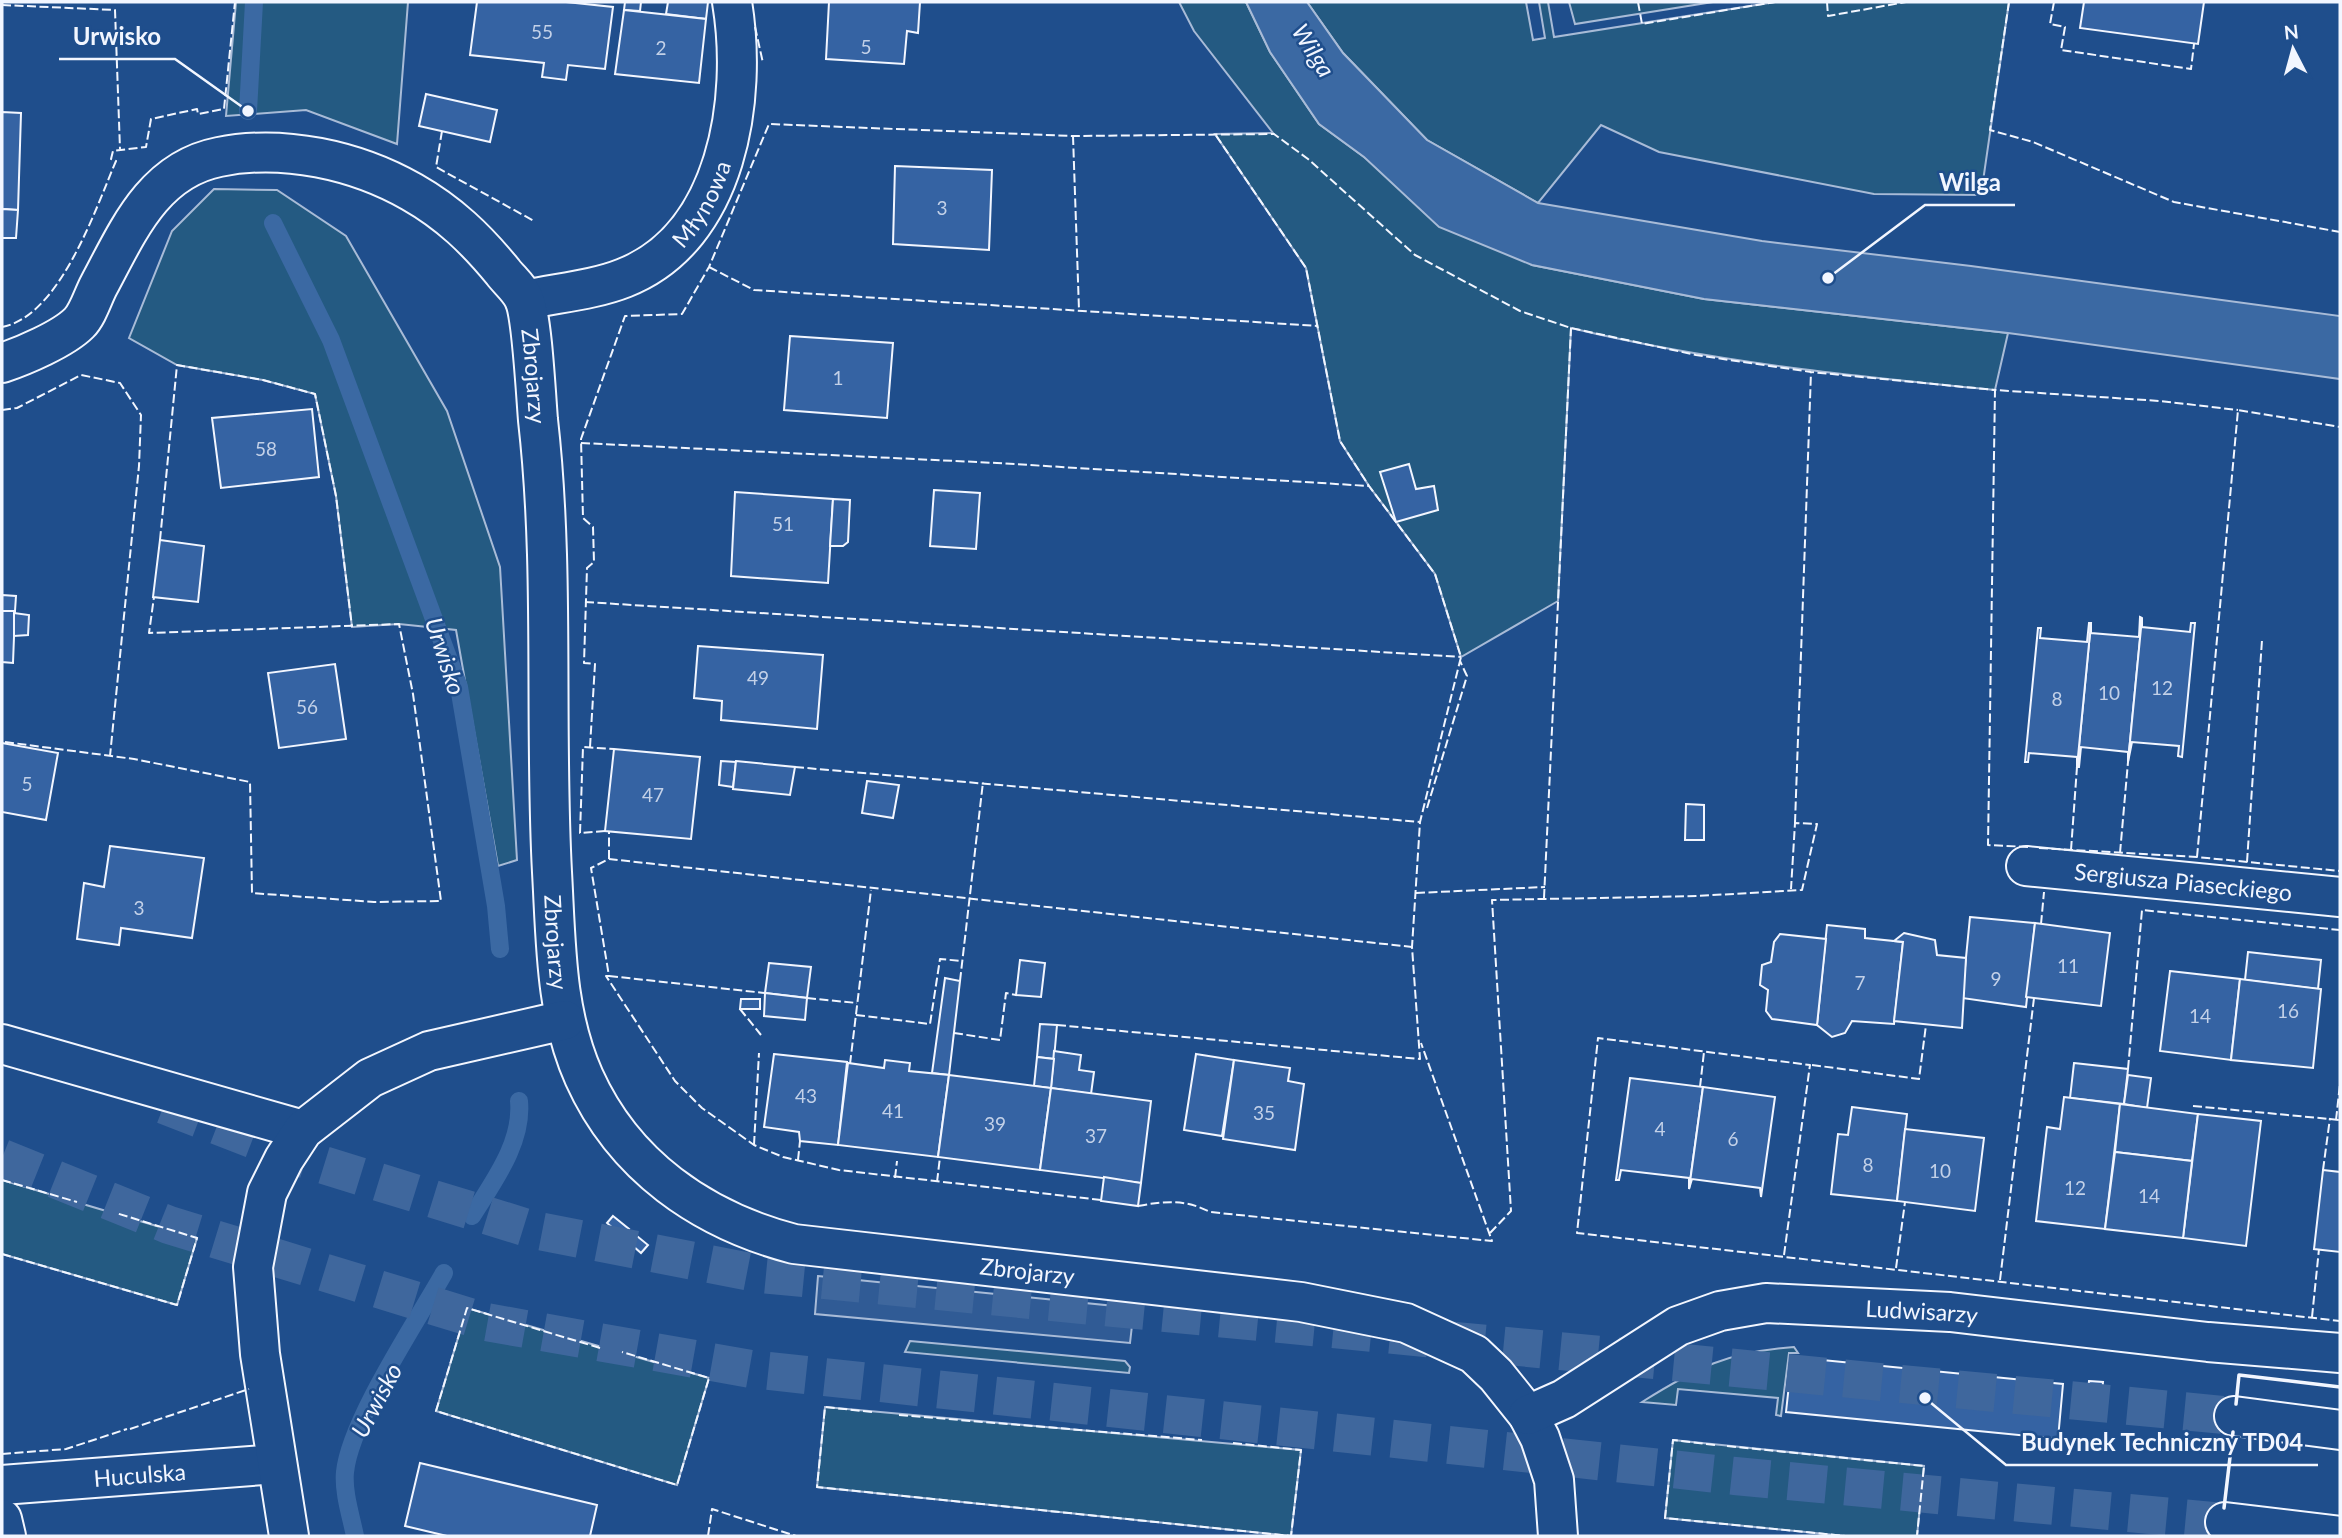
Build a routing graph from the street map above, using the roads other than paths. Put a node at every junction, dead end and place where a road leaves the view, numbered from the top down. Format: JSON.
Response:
{"nodes":[{"id":1,"x":732,"y":2,"type":"edge"},
{"id":2,"x":526,"y":300,"type":"junction"},
{"id":3,"x":2,"y":363,"type":"edge"},
{"id":4,"x":2026,"y":866,"type":"dead end"},
{"id":5,"x":2340,"y":897,"type":"edge"},
{"id":6,"x":565,"y":1020,"type":"junction"},
{"id":7,"x":2,"y":1044,"type":"edge"},
{"id":8,"x":303,"y":1130,"type":"junction"},
{"id":9,"x":2340,"y":1353,"type":"edge"},
{"id":10,"x":1528,"y":1415,"type":"junction"},
{"id":11,"x":2234,"y":1416,"type":"tunnel mouth"},
{"id":12,"x":2340,"y":1430,"type":"edge"},
{"id":13,"x":277,"y":1464,"type":"junction"},
{"id":14,"x":2,"y":1485,"type":"edge"},
{"id":15,"x":2,"y":1519,"type":"edge"},
{"id":16,"x":2225,"y":1522,"type":"tunnel mouth"},
{"id":17,"x":6,"y":1536,"type":"edge"},
{"id":18,"x":289,"y":1536,"type":"edge"},
{"id":19,"x":1558,"y":1536,"type":"edge"},
{"id":20,"x":2340,"y":1536,"type":"edge"}],
"edges":[{"from":1,"to":2,"type":"street","name":"Młynowa"},
{"from":2,"to":3,"type":"street","name":"Zbrojarzy"},
{"from":2,"to":6,"type":"street","name":"Zbrojarzy"},
{"from":4,"to":5,"type":"street","name":"Sergiusza Piaseckiego"},
{"from":6,"to":8,"type":"street"},
{"from":6,"to":10,"type":"street","name":"Zbrojarzy"},
{"from":7,"to":8,"type":"street"},
{"from":8,"to":13,"type":"street"},
{"from":9,"to":10,"type":"street","name":"Ludwisarzy"},
{"from":10,"to":19,"type":"street","name":"Zbrojarzy"},
{"from":11,"to":12,"type":"street"},
{"from":13,"to":14,"type":"street","name":"Huculska"},
{"from":13,"to":18,"type":"street"},
{"from":15,"to":17,"type":"street"},
{"from":16,"to":20,"type":"street"}]}
